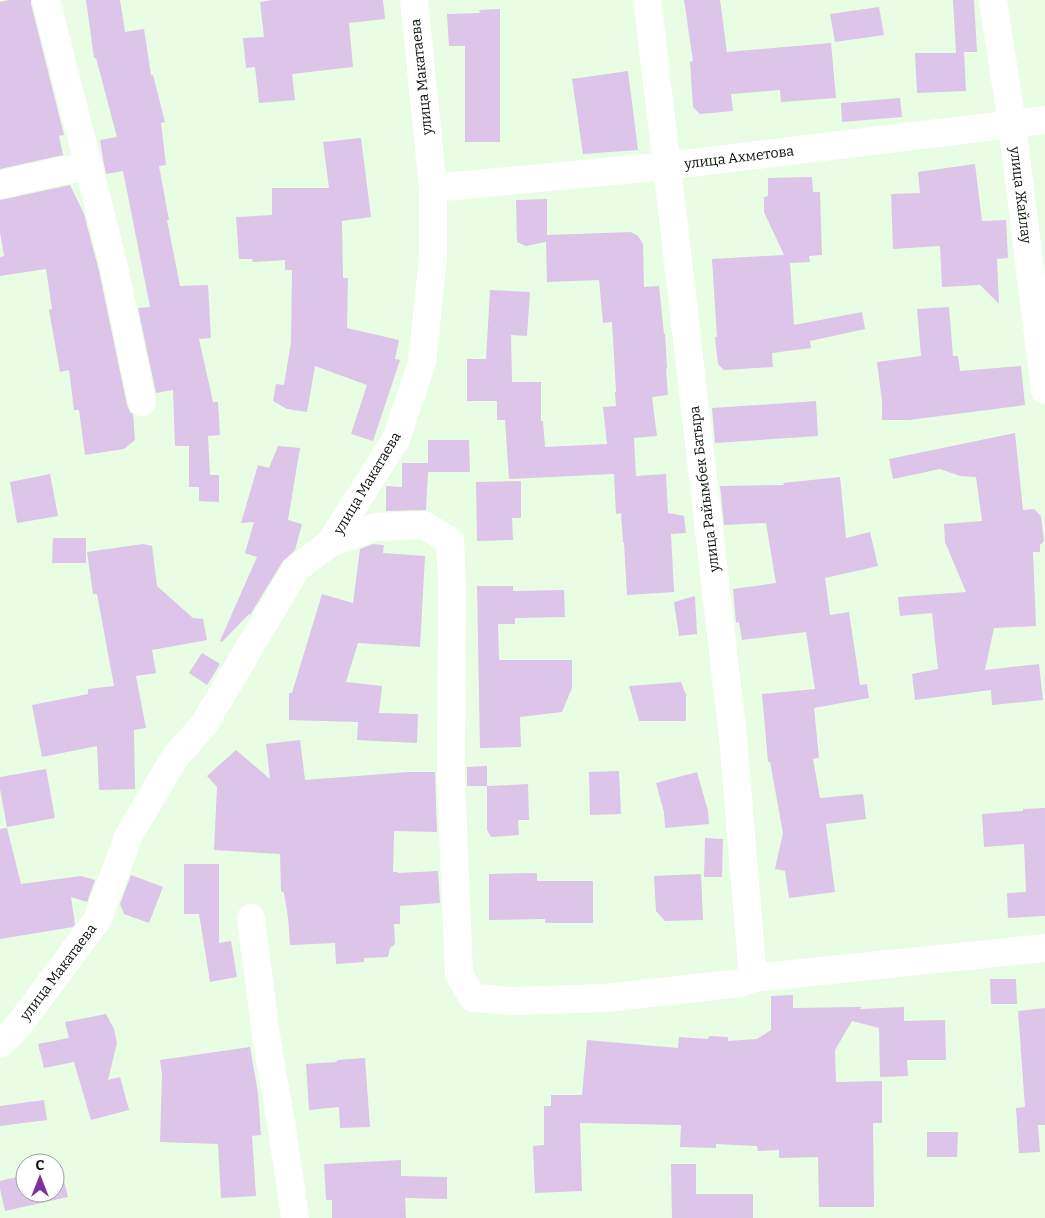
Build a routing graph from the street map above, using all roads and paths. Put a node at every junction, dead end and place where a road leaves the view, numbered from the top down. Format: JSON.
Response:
{"nodes":[{"id":1,"x":46,"y":0,"type":"edge"},
{"id":2,"x":414,"y":0,"type":"edge"},
{"id":3,"x":647,"y":0,"type":"edge"},
{"id":4,"x":993,"y":0,"type":"edge"},
{"id":5,"x":1045,"y":120,"type":"edge"},
{"id":6,"x":1012,"y":124,"type":"junction"},
{"id":7,"x":667,"y":166,"type":"junction"},
{"id":8,"x":89,"y":167,"type":"junction"},
{"id":9,"x":0,"y":184,"type":"edge"},
{"id":10,"x":432,"y":188,"type":"junction"},
{"id":11,"x":1045,"y":390,"type":"edge"},
{"id":12,"x":142,"y":402,"type":"dead end"},
{"id":13,"x":330,"y":544,"type":"junction"},
{"id":14,"x":251,"y":918,"type":"dead end"},
{"id":15,"x":1045,"y":948,"type":"edge"},
{"id":16,"x":753,"y":978,"type":"junction"},
{"id":17,"x":0,"y":1044,"type":"edge"},
{"id":18,"x":295,"y":1218,"type":"edge"}],
"edges":[{"from":1,"to":8,"type":"street"},
{"from":2,"to":10,"type":"street","name":"улица Макатаева"},
{"from":3,"to":7,"type":"street","name":"улица Райымбек Батыра"},
{"from":4,"to":6,"type":"street","name":"улица Жайлау"},
{"from":5,"to":6,"type":"street","name":"улица Ахметова"},
{"from":6,"to":7,"type":"street","name":"улица Ахметова"},
{"from":6,"to":11,"type":"street","name":"улица Жайлау"},
{"from":7,"to":10,"type":"street","name":"улица Ахметова"},
{"from":7,"to":16,"type":"street","name":"улица Райымбек Батыра"},
{"from":8,"to":9,"type":"street"},
{"from":8,"to":12,"type":"street"},
{"from":10,"to":13,"type":"street","name":"улица Макатаева"},
{"from":13,"to":16,"type":"street"},
{"from":13,"to":17,"type":"street","name":"улица Макатаева"},
{"from":14,"to":18,"type":"street"},
{"from":15,"to":16,"type":"street"}]}
